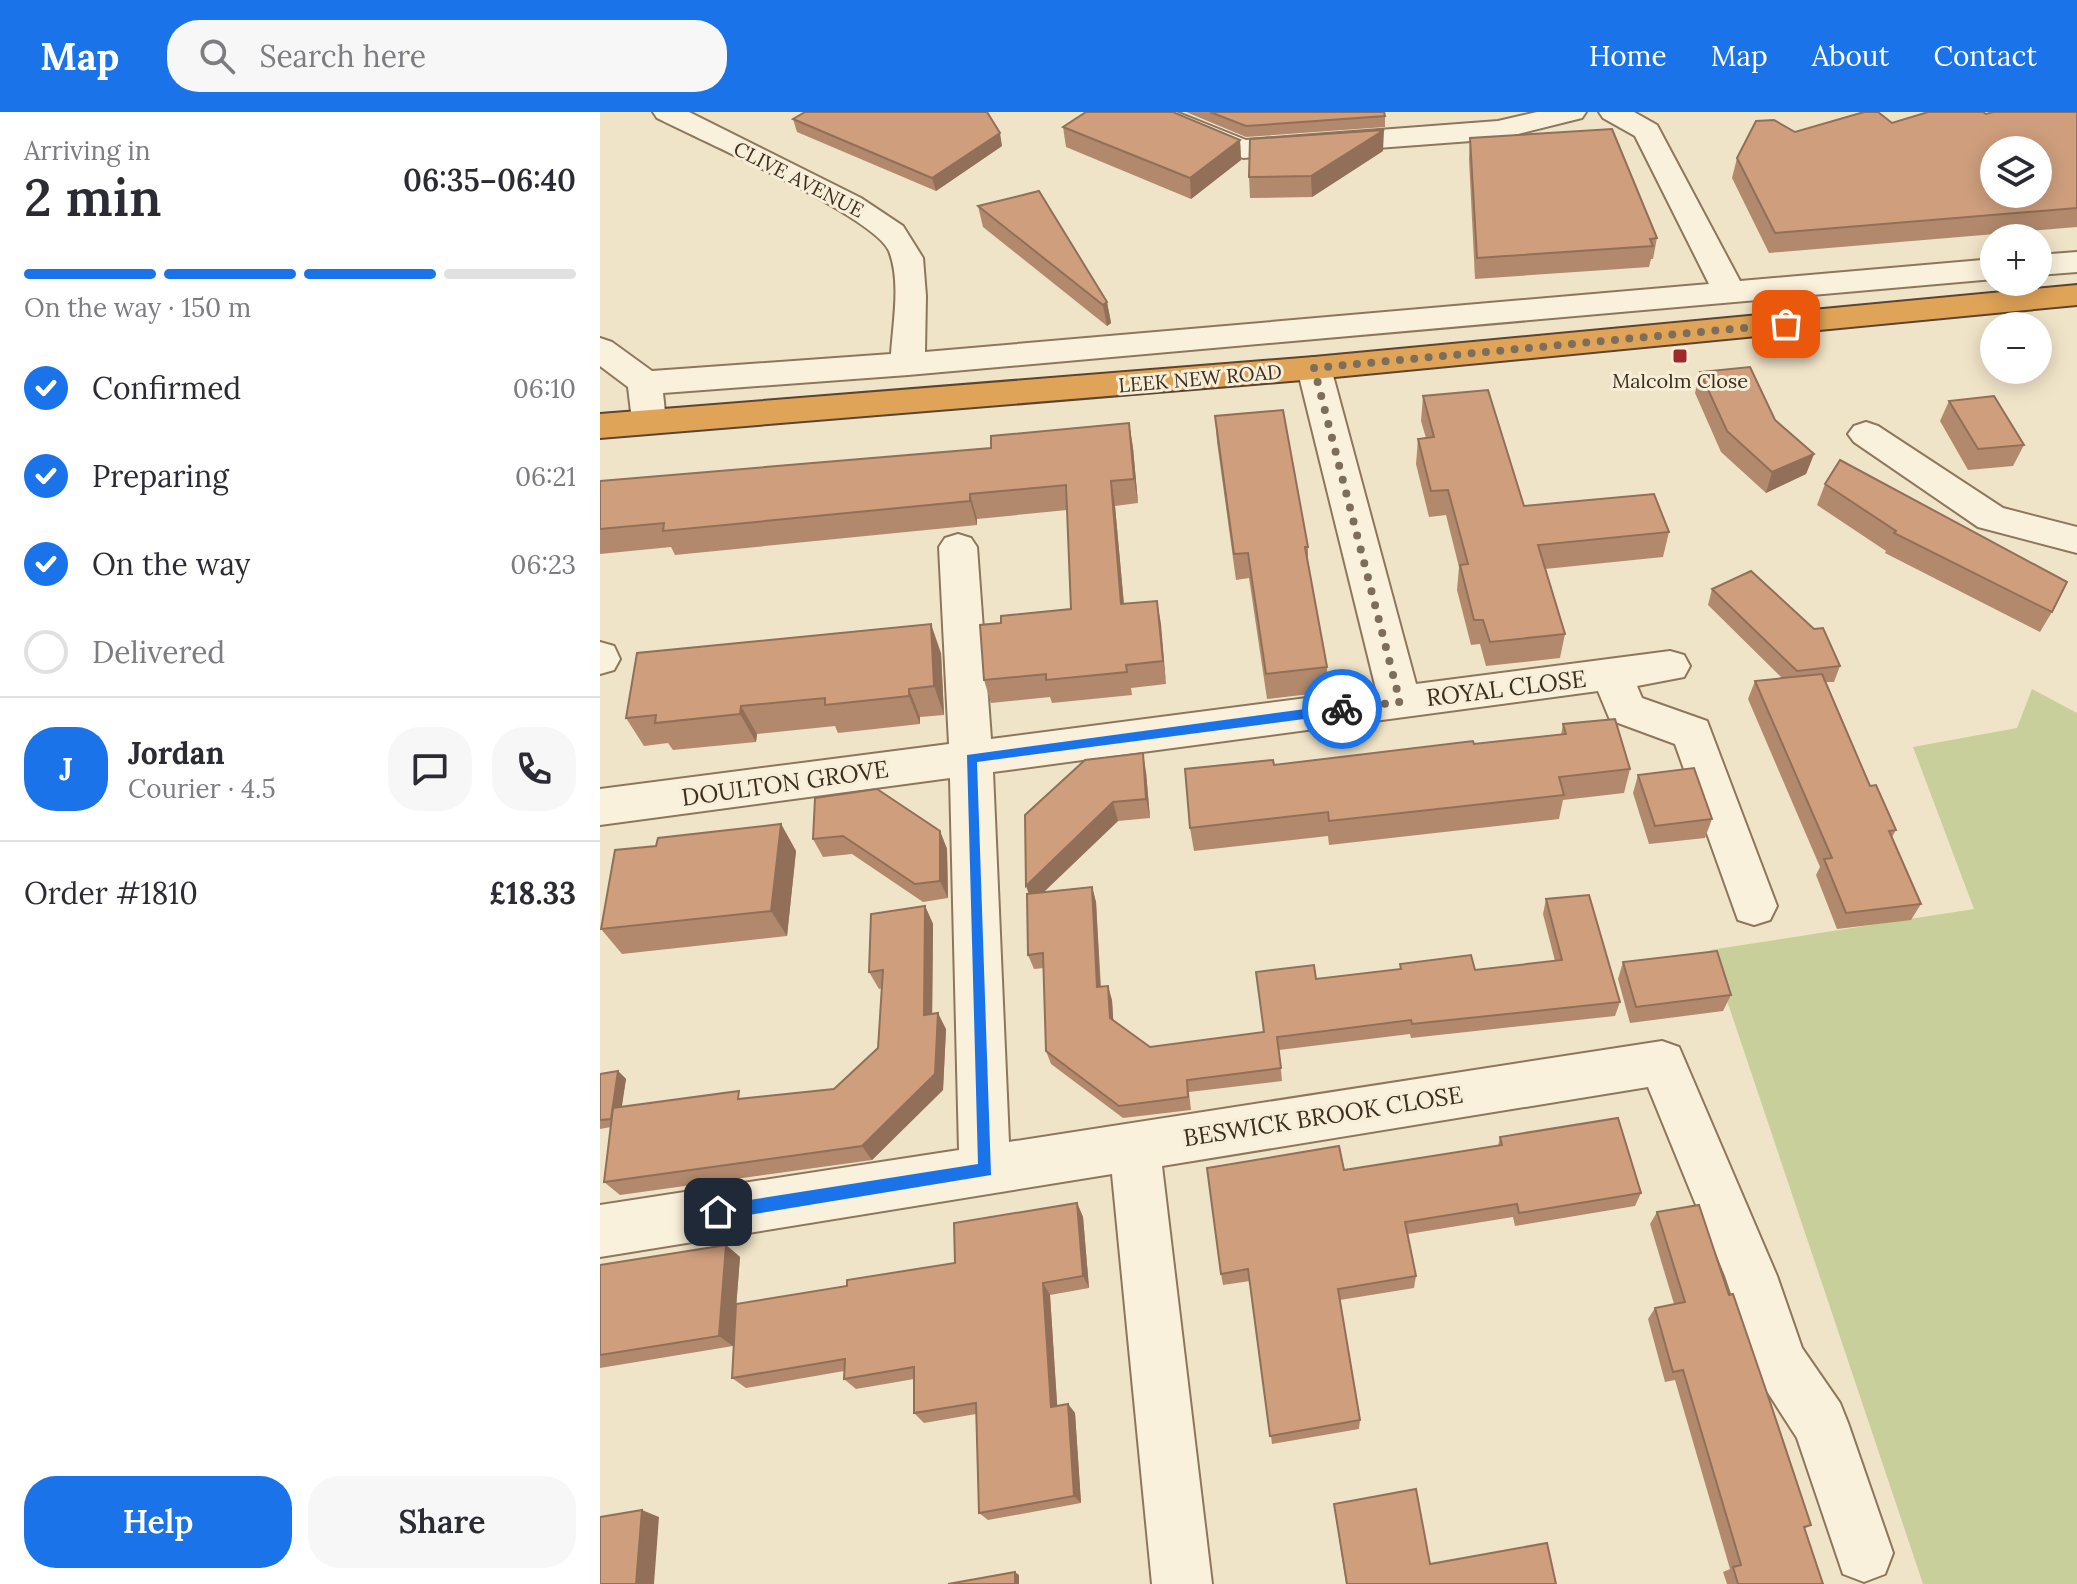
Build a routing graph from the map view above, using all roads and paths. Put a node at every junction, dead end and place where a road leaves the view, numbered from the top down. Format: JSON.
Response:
{"nodes":[{"id":1,"x":667,"y":112,"type":"edge"},
{"id":2,"x":1151,"y":112,"type":"edge"},
{"id":3,"x":1572,"y":112,"type":"edge"},
{"id":4,"x":1613,"y":112,"type":"edge"},
{"id":5,"x":2077,"y":262,"type":"edge"},
{"id":6,"x":2052,"y":264,"type":"edge"},
{"id":7,"x":1980,"y":270,"type":"edge"},
{"id":8,"x":1923,"y":275,"type":"junction"},
{"id":9,"x":1729,"y":291,"type":"junction"},
{"id":10,"x":2077,"y":295,"type":"edge"},
{"id":11,"x":1943,"y":309,"type":"junction"},
{"id":12,"x":600,"y":349,"type":"edge"},
{"id":13,"x":908,"y":364,"type":"junction"},
{"id":14,"x":1314,"y":368,"type":"junction"},
{"id":15,"x":645,"y":383,"type":"junction"},
{"id":16,"x":649,"y":422,"type":"junction"},
{"id":17,"x":600,"y":426,"type":"edge"},
{"id":18,"x":1851,"y":428,"type":"dead end"},
{"id":19,"x":2077,"y":540,"type":"edge"},
{"id":20,"x":958,"y":547,"type":"dead end"},
{"id":21,"x":1670,"y":666,"type":"dead end"},
{"id":22,"x":1619,"y":691,"type":"junction"},
{"id":23,"x":1400,"y":702,"type":"junction"},
{"id":24,"x":971,"y":758,"type":"junction"},
{"id":25,"x":600,"y":807,"type":"edge"},
{"id":26,"x":1754,"y":906,"type":"dead end"},
{"id":27,"x":1134,"y":1146,"type":"junction"},
{"id":28,"x":985,"y":1170,"type":"junction"},
{"id":29,"x":600,"y":1231,"type":"edge"},
{"id":30,"x":1864,"y":1553,"type":"dead end"},
{"id":31,"x":1182,"y":1584,"type":"edge"}],
"edges":[{"from":1,"to":13,"type":"street","name":"CLIVE AVENUE"},
{"from":2,"to":3,"type":"street"},
{"from":4,"to":9,"type":"street"},
{"from":5,"to":6,"type":"street"},
{"from":7,"to":8,"type":"street","name":"LEEK NEW ROAD"},
{"from":8,"to":9,"type":"street","name":"LEEK NEW ROAD"},
{"from":8,"to":11,"type":"street"},
{"from":9,"to":13,"type":"street","name":"LEEK NEW ROAD"},
{"from":10,"to":11,"type":"highway","name":"LEEK NEW ROAD"},
{"from":11,"to":14,"type":"highway","name":"LEEK NEW ROAD"},
{"from":12,"to":15,"type":"street"},
{"from":13,"to":15,"type":"street","name":"LEEK NEW ROAD"},
{"from":14,"to":16,"type":"highway","name":"LEEK NEW ROAD"},
{"from":14,"to":23,"type":"street"},
{"from":15,"to":16,"type":"street"},
{"from":16,"to":17,"type":"highway","name":"LEEK NEW ROAD"},
{"from":18,"to":19,"type":"street"},
{"from":20,"to":24,"type":"street"},
{"from":21,"to":22,"type":"street","name":"ROYAL CLOSE"},
{"from":22,"to":23,"type":"street","name":"ROYAL CLOSE"},
{"from":22,"to":26,"type":"street"},
{"from":23,"to":24,"type":"street","name":"ROYAL CLOSE"},
{"from":24,"to":25,"type":"street","name":"DOULTON GROVE"},
{"from":24,"to":28,"type":"street"},
{"from":27,"to":28,"type":"street","name":"BESWICK BROOK CLOSE"},
{"from":27,"to":30,"type":"street","name":"BESWICK BROOK CLOSE"},
{"from":27,"to":31,"type":"street"},
{"from":28,"to":29,"type":"street","name":"BESWICK BROOK CLOSE"}]}
